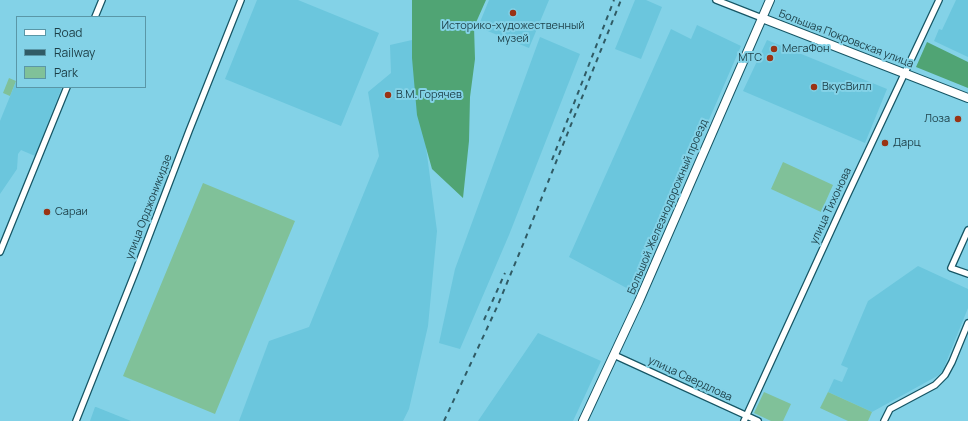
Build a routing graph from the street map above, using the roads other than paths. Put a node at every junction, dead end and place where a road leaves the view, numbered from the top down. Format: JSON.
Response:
{"nodes":[{"id":1,"x":102,"y":0,"type":"edge"},
{"id":2,"x":241,"y":0,"type":"edge"},
{"id":3,"x":716,"y":0,"type":"edge"},
{"id":4,"x":770,"y":0,"type":"edge"},
{"id":5,"x":939,"y":0,"type":"edge"},
{"id":6,"x":95,"y":16,"type":"edge"},
{"id":7,"x":762,"y":18,"type":"junction"},
{"id":8,"x":904,"y":73,"type":"junction"},
{"id":9,"x":67,"y":88,"type":"edge"},
{"id":10,"x":968,"y":98,"type":"edge"},
{"id":11,"x":968,"y":230,"type":"edge"},
{"id":12,"x":0,"y":252,"type":"edge"},
{"id":13,"x":968,"y":274,"type":"edge"},
{"id":14,"x":968,"y":323,"type":"edge"},
{"id":15,"x":614,"y":355,"type":"junction"},
{"id":16,"x":746,"y":418,"type":"edge"},
{"id":17,"x":76,"y":421,"type":"edge"},
{"id":18,"x":583,"y":421,"type":"edge"},
{"id":19,"x":758,"y":421,"type":"edge"},
{"id":20,"x":884,"y":421,"type":"edge"}],
"edges":[{"from":1,"to":6,"type":"street"},
{"from":2,"to":17,"type":"street","name":"улица Орджоникидзе"},
{"from":3,"to":7,"type":"street","name":"Большая Покровская улица"},
{"from":4,"to":7,"type":"main road","name":"Большой Железнодорожный проезд"},
{"from":5,"to":8,"type":"street","name":"улица Тихонова"},
{"from":7,"to":8,"type":"main road","name":"Большая Покровская улица"},
{"from":7,"to":15,"type":"main road","name":"Большой Железнодорожный проезд"},
{"from":8,"to":10,"type":"main road","name":"Большая Покровская улица"},
{"from":8,"to":16,"type":"street","name":"улица Тихонова"},
{"from":9,"to":12,"type":"street"},
{"from":11,"to":13,"type":"street"},
{"from":14,"to":20,"type":"street"},
{"from":15,"to":16,"type":"street","name":"улица Свердлова"},
{"from":15,"to":18,"type":"main road","name":"Большой Железнодорожный проезд"},
{"from":16,"to":19,"type":"street","name":"улица Свердлова"}]}
